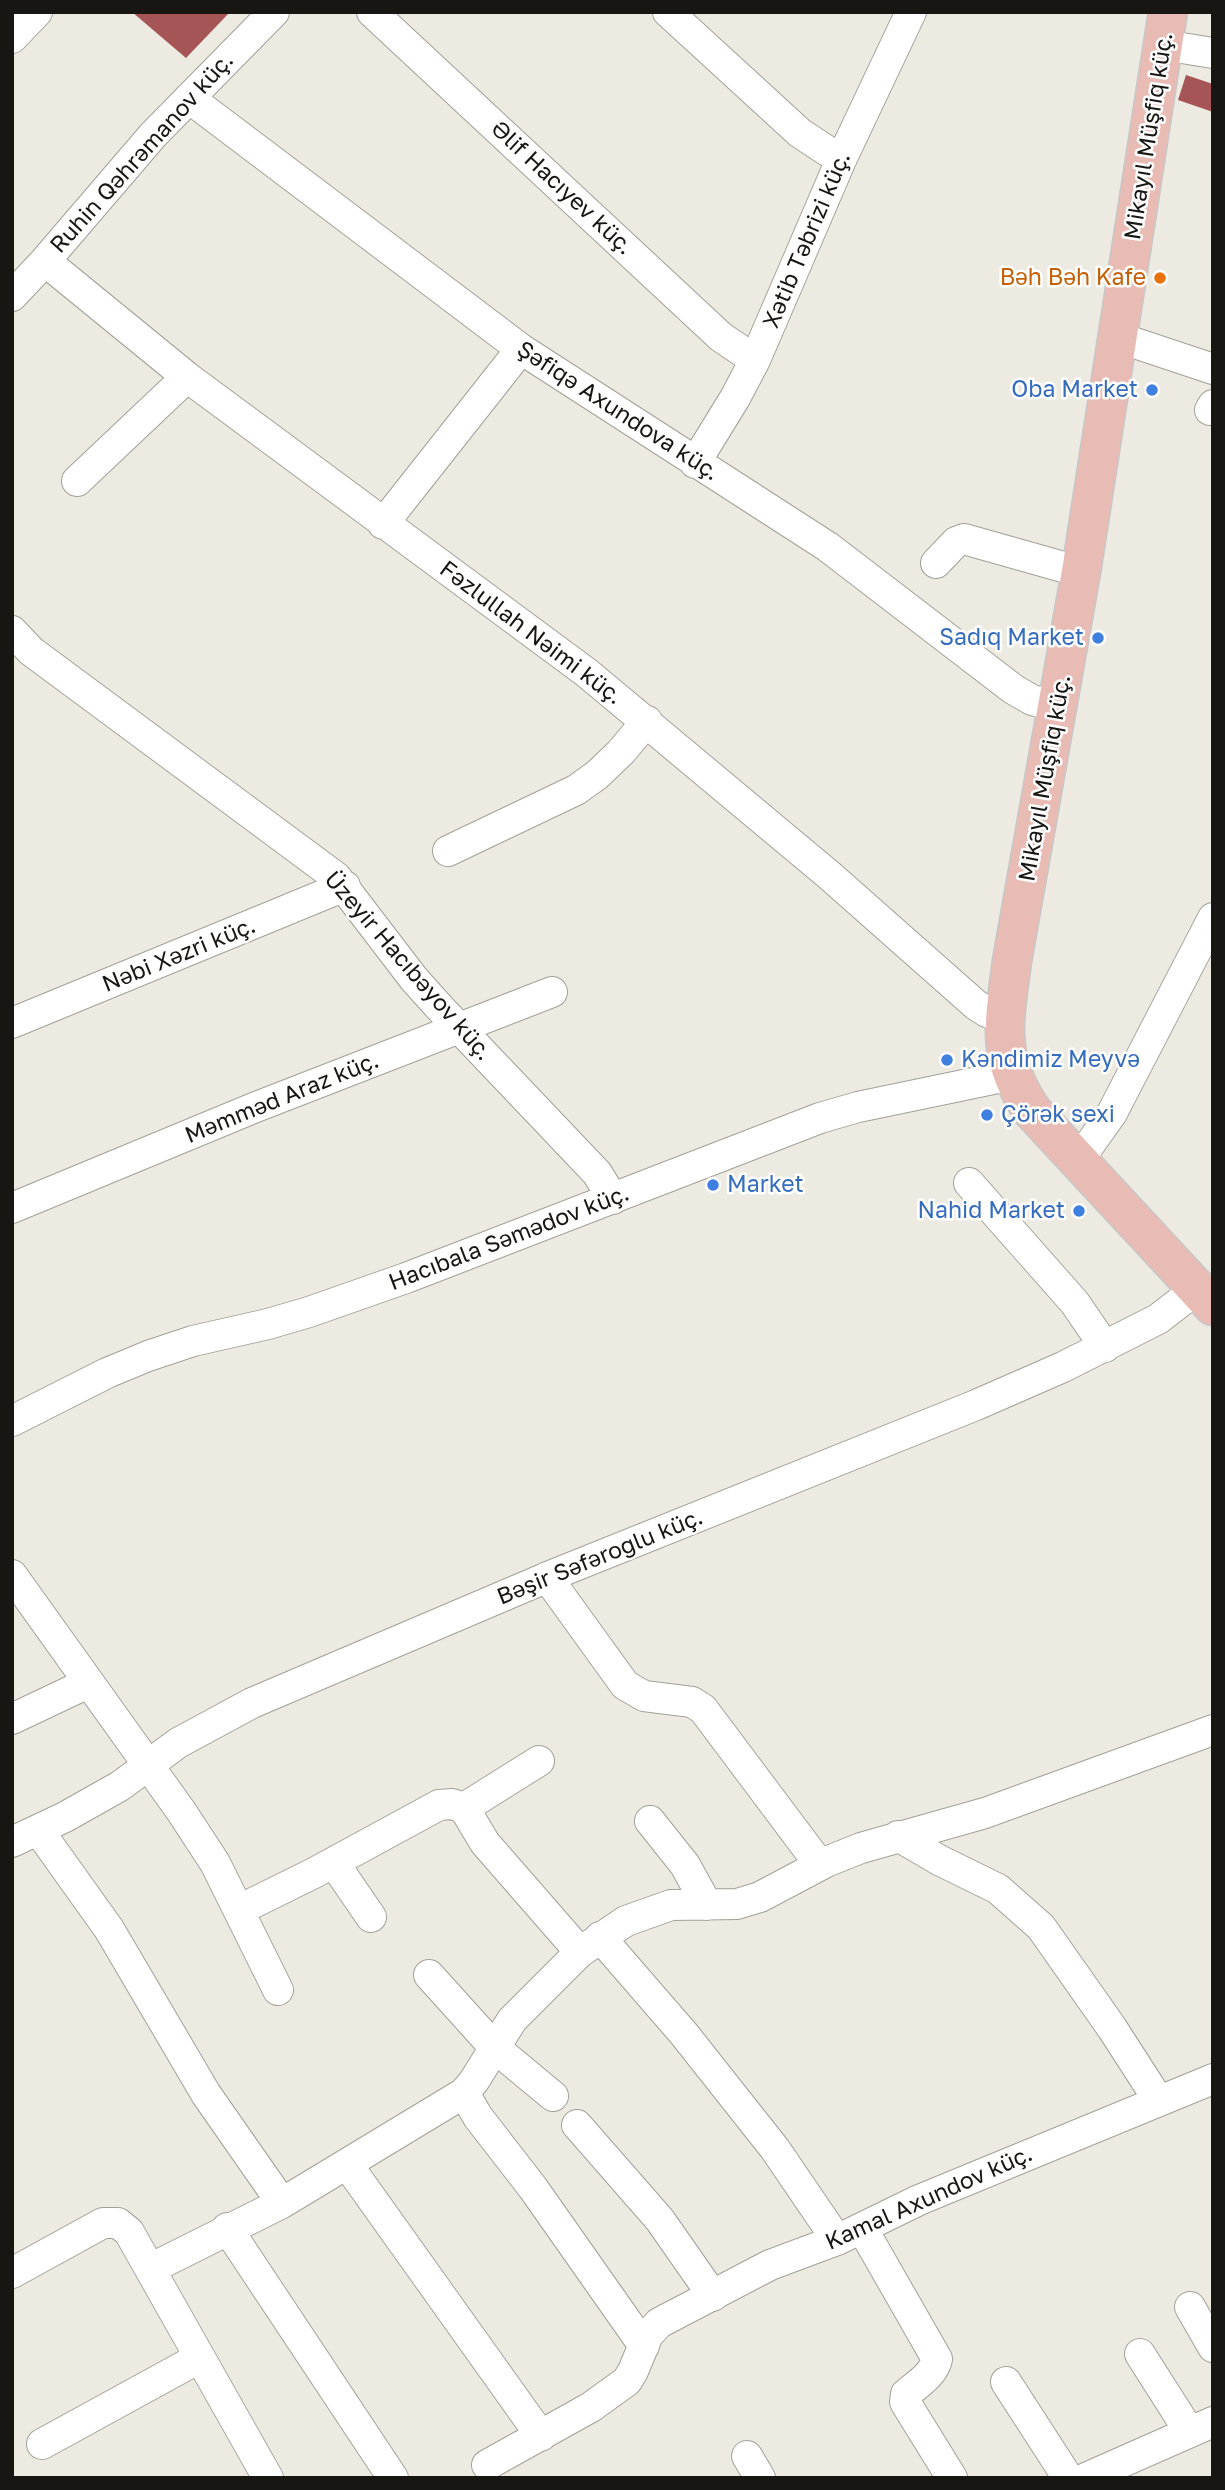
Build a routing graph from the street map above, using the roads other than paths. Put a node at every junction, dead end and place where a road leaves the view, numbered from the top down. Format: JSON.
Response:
{"nodes":[{"id":1,"x":37,"y":12,"type":"edge"},
{"id":2,"x":274,"y":12,"type":"edge"},
{"id":3,"x":372,"y":12,"type":"edge"},
{"id":4,"x":668,"y":12,"type":"edge"},
{"id":5,"x":911,"y":12,"type":"edge"},
{"id":6,"x":1165,"y":29,"type":"edge"},
{"id":7,"x":12,"y":38,"type":"edge"},
{"id":8,"x":1213,"y":53,"type":"edge"},
{"id":9,"x":189,"y":98,"type":"junction"},
{"id":10,"x":841,"y":160,"type":"junction"},
{"id":11,"x":46,"y":261,"type":"junction"},
{"id":12,"x":12,"y":296,"type":"edge"},
{"id":13,"x":1117,"y":337,"type":"junction"},
{"id":14,"x":522,"y":349,"type":"junction"},
{"id":15,"x":755,"y":360,"type":"junction"},
{"id":16,"x":1213,"y":369,"type":"edge"},
{"id":17,"x":187,"y":377,"type":"junction"},
{"id":18,"x":695,"y":463,"type":"junction"},
{"id":19,"x":77,"y":481,"type":"dead end"},
{"id":20,"x":383,"y":524,"type":"junction"},
{"id":21,"x":936,"y":563,"type":"dead end"},
{"id":22,"x":1081,"y":572,"type":"junction"},
{"id":23,"x":19,"y":644,"type":"edge"},
{"id":24,"x":1058,"y":707,"type":"junction"},
{"id":25,"x":647,"y":721,"type":"junction"},
{"id":26,"x":448,"y":851,"type":"dead end"},
{"id":27,"x":345,"y":886,"type":"junction"},
{"id":28,"x":1213,"y":918,"type":"edge"},
{"id":29,"x":552,"y":992,"type":"dead end"},
{"id":30,"x":1004,"y":1019,"type":"junction"},
{"id":31,"x":12,"y":1023,"type":"edge"},
{"id":32,"x":458,"y":1028,"type":"junction"},
{"id":33,"x":1012,"y":1075,"type":"junction"},
{"id":34,"x":1078,"y":1161,"type":"junction"},
{"id":35,"x":969,"y":1183,"type":"dead end"},
{"id":36,"x":613,"y":1199,"type":"junction"},
{"id":37,"x":12,"y":1208,"type":"edge"},
{"id":38,"x":1205,"y":1298,"type":"edge"},
{"id":39,"x":1105,"y":1347,"type":"junction"},
{"id":40,"x":12,"y":1420,"type":"edge"},
{"id":41,"x":12,"y":1574,"type":"edge"},
{"id":42,"x":547,"y":1577,"type":"junction"},
{"id":43,"x":88,"y":1683,"type":"junction"},
{"id":44,"x":12,"y":1718,"type":"edge"},
{"id":45,"x":1213,"y":1730,"type":"edge"},
{"id":46,"x":539,"y":1760,"type":"dead end"},
{"id":47,"x":148,"y":1764,"type":"junction"},
{"id":48,"x":464,"y":1808,"type":"junction"},
{"id":49,"x":650,"y":1821,"type":"dead end"},
{"id":50,"x":26,"y":1836,"type":"edge"},
{"id":51,"x":898,"y":1836,"type":"junction"},
{"id":52,"x":334,"y":1863,"type":"junction"},
{"id":53,"x":820,"y":1865,"type":"junction"},
{"id":54,"x":707,"y":1905,"type":"junction"},
{"id":55,"x":239,"y":1910,"type":"junction"},
{"id":56,"x":371,"y":1917,"type":"dead end"},
{"id":57,"x":590,"y":1945,"type":"junction"},
{"id":58,"x":429,"y":1975,"type":"dead end"},
{"id":59,"x":278,"y":1990,"type":"dead end"},
{"id":60,"x":494,"y":2047,"type":"junction"},
{"id":61,"x":1213,"y":2079,"type":"edge"},
{"id":62,"x":464,"y":2093,"type":"junction"},
{"id":63,"x":553,"y":2096,"type":"dead end"},
{"id":64,"x":1159,"y":2101,"type":"junction"},
{"id":65,"x":577,"y":2125,"type":"dead end"},
{"id":66,"x":347,"y":2165,"type":"junction"},
{"id":67,"x":282,"y":2203,"type":"junction"},
{"id":68,"x":227,"y":2228,"type":"junction"},
{"id":69,"x":850,"y":2234,"type":"junction"},
{"id":70,"x":150,"y":2269,"type":"junction"},
{"id":71,"x":12,"y":2273,"type":"edge"},
{"id":72,"x":713,"y":2295,"type":"junction"},
{"id":73,"x":1190,"y":2307,"type":"dead end"},
{"id":74,"x":648,"y":2338,"type":"junction"},
{"id":75,"x":1213,"y":2347,"type":"edge"},
{"id":76,"x":1140,"y":2354,"type":"dead end"},
{"id":77,"x":199,"y":2358,"type":"junction"},
{"id":78,"x":1006,"y":2382,"type":"dead end"},
{"id":79,"x":1201,"y":2426,"type":"edge"},
{"id":80,"x":541,"y":2436,"type":"junction"},
{"id":81,"x":42,"y":2444,"type":"dead end"},
{"id":82,"x":487,"y":2465,"type":"dead end"},
{"id":83,"x":268,"y":2478,"type":"edge"},
{"id":84,"x":393,"y":2478,"type":"edge"},
{"id":85,"x":952,"y":2478,"type":"edge"},
{"id":86,"x":1068,"y":2478,"type":"edge"},
{"id":87,"x":1086,"y":2478,"type":"edge"}],
"edges":[{"from":1,"to":7,"type":"street"},
{"from":2,"to":9,"type":"street","name":"Ruhin Qəhrəmanov küç."},
{"from":3,"to":15,"type":"street","name":"Əlif Hacıyev küç."},
{"from":4,"to":10,"type":"street"},
{"from":5,"to":10,"type":"street","name":"Xətib Təbrizi küç."},
{"from":6,"to":8,"type":"street"},
{"from":6,"to":13,"type":"main road","name":"Mikayıl Müşfiq küç."},
{"from":9,"to":11,"type":"street","name":"Ruhin Qəhrəmanov küç."},
{"from":9,"to":14,"type":"street","name":"Şəfiqə Axundova küç."},
{"from":10,"to":15,"type":"street","name":"Xətib Təbrizi küç."},
{"from":11,"to":12,"type":"street","name":"Ruhin Qəhrəmanov küç."},
{"from":11,"to":17,"type":"street","name":"Fəzlullah Nəimi küç."},
{"from":13,"to":16,"type":"street"},
{"from":13,"to":22,"type":"main road","name":"Mikayıl Müşfiq küç."},
{"from":14,"to":18,"type":"street","name":"Şəfiqə Axundova küç."},
{"from":14,"to":20,"type":"street"},
{"from":15,"to":18,"type":"street","name":"Xətib Təbrizi küç."},
{"from":17,"to":19,"type":"street"},
{"from":17,"to":20,"type":"street","name":"Fəzlullah Nəimi küç."},
{"from":18,"to":24,"type":"street","name":"Şəfiqə Axundova küç."},
{"from":20,"to":25,"type":"street","name":"Fəzlullah Nəimi küç."},
{"from":21,"to":22,"type":"street"},
{"from":22,"to":24,"type":"main road","name":"Mikayıl Müşfiq küç."},
{"from":23,"to":27,"type":"street","name":"Üzeyir Hacıbəyov küç."},
{"from":24,"to":30,"type":"main road","name":"Mikayıl Müşfiq küç."},
{"from":25,"to":26,"type":"street"},
{"from":25,"to":30,"type":"street","name":"Fəzlullah Nəimi küç."},
{"from":27,"to":31,"type":"street","name":"Nəbi Xəzri küç."},
{"from":27,"to":32,"type":"street","name":"Üzeyir Hacıbəyov küç."},
{"from":28,"to":34,"type":"street"},
{"from":29,"to":32,"type":"street","name":"Məmməd Araz küç."},
{"from":30,"to":33,"type":"main road","name":"Mikayıl Müşfiq küç."},
{"from":32,"to":36,"type":"street","name":"Üzeyir Hacıbəyov küç."},
{"from":32,"to":37,"type":"street","name":"Məmməd Araz küç."},
{"from":33,"to":34,"type":"main road","name":"Mikayıl Müşfiq küç."},
{"from":33,"to":36,"type":"street","name":"Hacıbala Səmədov küç."},
{"from":34,"to":38,"type":"main road","name":"Mikayıl Müşfiq küç."},
{"from":35,"to":39,"type":"street"},
{"from":36,"to":40,"type":"street","name":"Hacıbala Səmədov küç."},
{"from":38,"to":39,"type":"street","name":"Bəşir Səfəroğlu küç."},
{"from":39,"to":42,"type":"street","name":"Bəşir Səfəroğlu küç."},
{"from":41,"to":43,"type":"street"},
{"from":42,"to":47,"type":"street","name":"Bəşir Səfəroğlu küç."},
{"from":42,"to":53,"type":"street"},
{"from":43,"to":44,"type":"street"},
{"from":43,"to":47,"type":"street"},
{"from":45,"to":51,"type":"street"},
{"from":46,"to":48,"type":"street"},
{"from":47,"to":50,"type":"street","name":"Bəşir Səfəroğlu küç."},
{"from":47,"to":55,"type":"street"},
{"from":48,"to":52,"type":"street"},
{"from":48,"to":57,"type":"street"},
{"from":49,"to":54,"type":"street"},
{"from":50,"to":67,"type":"street"},
{"from":51,"to":53,"type":"street"},
{"from":51,"to":64,"type":"street"},
{"from":52,"to":55,"type":"street"},
{"from":52,"to":56,"type":"street"},
{"from":53,"to":54,"type":"street"},
{"from":54,"to":57,"type":"street"},
{"from":55,"to":59,"type":"street"},
{"from":57,"to":60,"type":"street"},
{"from":57,"to":69,"type":"street"},
{"from":58,"to":60,"type":"street"},
{"from":60,"to":62,"type":"street"},
{"from":60,"to":63,"type":"street"},
{"from":61,"to":64,"type":"street","name":"Kamal Axundov küç."},
{"from":62,"to":66,"type":"street"},
{"from":62,"to":74,"type":"street"},
{"from":64,"to":69,"type":"street","name":"Kamal Axundov küç."},
{"from":65,"to":72,"type":"street"},
{"from":66,"to":67,"type":"street"},
{"from":66,"to":80,"type":"street"},
{"from":67,"to":68,"type":"street"},
{"from":68,"to":70,"type":"street"},
{"from":68,"to":84,"type":"street"},
{"from":69,"to":72,"type":"street","name":"Kamal Axundov küç."},
{"from":69,"to":85,"type":"street"},
{"from":70,"to":71,"type":"street"},
{"from":70,"to":77,"type":"street"},
{"from":72,"to":74,"type":"street","name":"Kamal Axundov küç."},
{"from":73,"to":75,"type":"street"},
{"from":74,"to":80,"type":"street"},
{"from":76,"to":79,"type":"street"},
{"from":77,"to":81,"type":"street"},
{"from":77,"to":83,"type":"street"},
{"from":78,"to":86,"type":"street"},
{"from":79,"to":87,"type":"street"},
{"from":80,"to":82,"type":"street"}]}
